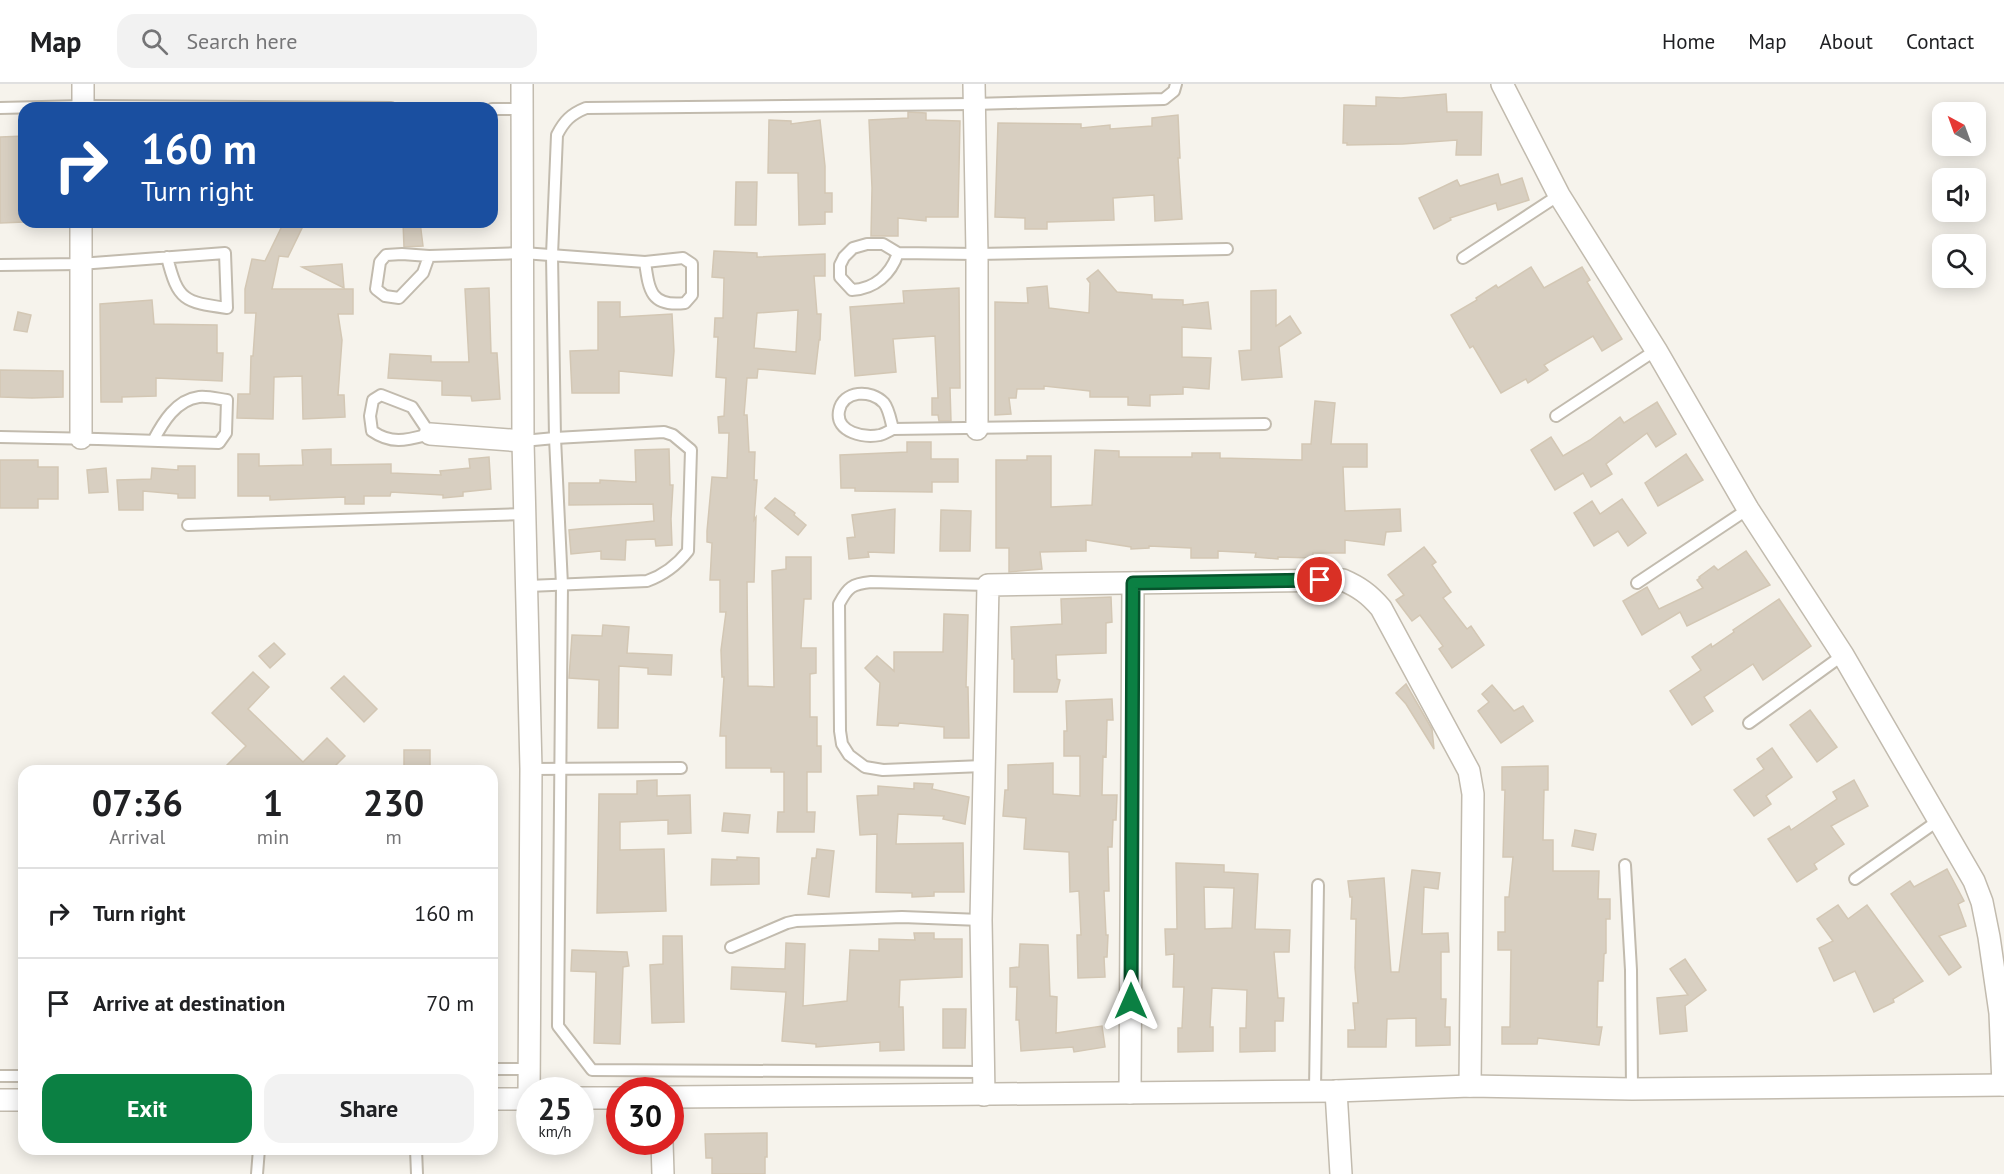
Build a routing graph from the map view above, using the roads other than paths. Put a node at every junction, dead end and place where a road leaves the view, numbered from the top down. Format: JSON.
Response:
{"nodes":[{"id":1,"x":83,"y":84,"type":"edge"},
{"id":2,"x":522,"y":84,"type":"edge"},
{"id":3,"x":1176,"y":84,"type":"edge"},
{"id":4,"x":1502,"y":84,"type":"edge"},
{"id":5,"x":973,"y":94,"type":"edge"},
{"id":6,"x":83,"y":102,"type":"edge"},
{"id":7,"x":0,"y":108,"type":"edge"},
{"id":8,"x":18,"y":108,"type":"edge"},
{"id":9,"x":498,"y":109,"type":"edge"},
{"id":10,"x":522,"y":109,"type":"junction"},
{"id":11,"x":1559,"y":195,"type":"junction"},
{"id":12,"x":81,"y":228,"type":"edge"},
{"id":13,"x":1227,"y":249,"type":"dead end"},
{"id":14,"x":523,"y":253,"type":"junction"},
{"id":15,"x":898,"y":253,"type":"junction"},
{"id":16,"x":977,"y":254,"type":"junction"},
{"id":17,"x":552,"y":255,"type":"junction"},
{"id":18,"x":429,"y":256,"type":"junction"},
{"id":19,"x":167,"y":257,"type":"junction"},
{"id":20,"x":1463,"y":258,"type":"dead end"},
{"id":21,"x":645,"y":262,"type":"junction"},
{"id":22,"x":80,"y":264,"type":"junction"},
{"id":23,"x":0,"y":265,"type":"edge"},
{"id":24,"x":1656,"y":350,"type":"junction"},
{"id":25,"x":1556,"y":416,"type":"dead end"},
{"id":26,"x":1265,"y":424,"type":"dead end"},
{"id":27,"x":893,"y":429,"type":"junction"},
{"id":28,"x":977,"y":429,"type":"junction"},
{"id":29,"x":430,"y":434,"type":"junction"},
{"id":30,"x":0,"y":438,"type":"edge"},
{"id":31,"x":81,"y":438,"type":"junction"},
{"id":32,"x":555,"y":438,"type":"junction"},
{"id":33,"x":153,"y":441,"type":"junction"},
{"id":34,"x":523,"y":441,"type":"junction"},
{"id":35,"x":1748,"y":508,"type":"junction"},
{"id":36,"x":525,"y":514,"type":"junction"},
{"id":37,"x":188,"y":525,"type":"dead end"},
{"id":38,"x":1133,"y":583,"type":"junction"},
{"id":39,"x":1637,"y":583,"type":"dead end"},
{"id":40,"x":562,"y":585,"type":"junction"},
{"id":41,"x":988,"y":585,"type":"junction"},
{"id":42,"x":528,"y":586,"type":"junction"},
{"id":43,"x":1843,"y":655,"type":"junction"},
{"id":44,"x":1749,"y":723,"type":"dead end"},
{"id":45,"x":983,"y":766,"type":"junction"},
{"id":46,"x":681,"y":768,"type":"dead end"},
{"id":47,"x":531,"y":769,"type":"junction"},
{"id":48,"x":560,"y":769,"type":"junction"},
{"id":49,"x":1939,"y":820,"type":"junction"},
{"id":50,"x":1626,"y":865,"type":"dead end"},
{"id":51,"x":1855,"y":879,"type":"dead end"},
{"id":52,"x":1317,"y":885,"type":"dead end"},
{"id":53,"x":981,"y":920,"type":"junction"},
{"id":54,"x":731,"y":947,"type":"dead end"},
{"id":55,"x":498,"y":1069,"type":"edge"},
{"id":56,"x":529,"y":1069,"type":"junction"},
{"id":57,"x":984,"y":1072,"type":"junction"},
{"id":58,"x":0,"y":1076,"type":"edge"},
{"id":59,"x":18,"y":1076,"type":"edge"},
{"id":60,"x":529,"y":1077,"type":"edge"},
{"id":61,"x":2004,"y":1085,"type":"edge"},
{"id":62,"x":1470,"y":1086,"type":"junction"},
{"id":63,"x":1632,"y":1089,"type":"junction"},
{"id":64,"x":1315,"y":1090,"type":"junction"},
{"id":65,"x":1336,"y":1091,"type":"junction"},
{"id":66,"x":1130,"y":1094,"type":"junction"},
{"id":67,"x":984,"y":1095,"type":"junction"},
{"id":68,"x":684,"y":1097,"type":"edge"},
{"id":69,"x":498,"y":1099,"type":"edge"},
{"id":70,"x":516,"y":1099,"type":"edge"},
{"id":71,"x":0,"y":1100,"type":"edge"},
{"id":72,"x":18,"y":1100,"type":"edge"},
{"id":73,"x":259,"y":1155,"type":"edge"},
{"id":74,"x":416,"y":1155,"type":"edge"},
{"id":75,"x":662,"y":1155,"type":"edge"},
{"id":76,"x":257,"y":1174,"type":"edge"},
{"id":77,"x":417,"y":1174,"type":"edge"},
{"id":78,"x":663,"y":1174,"type":"edge"},
{"id":79,"x":1341,"y":1174,"type":"edge"}],
"edges":[{"from":1,"to":6,"type":"street"},
{"from":2,"to":10,"type":"street"},
{"from":3,"to":5,"type":"lane"},
{"from":4,"to":11,"type":"street"},
{"from":5,"to":16,"type":"street"},
{"from":5,"to":17,"type":"lane"},
{"from":7,"to":8,"type":"lane"},
{"from":9,"to":10,"type":"lane"},
{"from":10,"to":14,"type":"street"},
{"from":11,"to":20,"type":"lane"},
{"from":11,"to":24,"type":"street"},
{"from":12,"to":22,"type":"street"},
{"from":13,"to":16,"type":"lane"},
{"from":14,"to":17,"type":"lane"},
{"from":14,"to":18,"type":"lane"},
{"from":14,"to":34,"type":"street"},
{"from":15,"to":15,"type":"lane"},
{"from":15,"to":16,"type":"lane"},
{"from":16,"to":28,"type":"street"},
{"from":17,"to":21,"type":"lane"},
{"from":17,"to":32,"type":"lane"},
{"from":18,"to":18,"type":"lane"},
{"from":19,"to":19,"type":"lane"},
{"from":19,"to":22,"type":"lane"},
{"from":21,"to":21,"type":"lane"},
{"from":22,"to":23,"type":"lane"},
{"from":22,"to":31,"type":"street"},
{"from":24,"to":25,"type":"lane"},
{"from":24,"to":35,"type":"street"},
{"from":26,"to":28,"type":"lane"},
{"from":27,"to":27,"type":"lane"},
{"from":27,"to":28,"type":"lane"},
{"from":29,"to":29,"type":"lane"},
{"from":29,"to":34,"type":"street"},
{"from":30,"to":31,"type":"lane"},
{"from":31,"to":33,"type":"lane"},
{"from":32,"to":34,"type":"lane"},
{"from":32,"to":40,"type":"lane"},
{"from":32,"to":40,"type":"lane"},
{"from":33,"to":33,"type":"lane"},
{"from":34,"to":36,"type":"street"},
{"from":35,"to":39,"type":"lane"},
{"from":35,"to":43,"type":"street"},
{"from":36,"to":37,"type":"lane"},
{"from":36,"to":42,"type":"street"},
{"from":38,"to":41,"type":"street"},
{"from":38,"to":62,"type":"street"},
{"from":38,"to":66,"type":"street"},
{"from":40,"to":42,"type":"lane"},
{"from":40,"to":48,"type":"lane"},
{"from":41,"to":45,"type":"street"},
{"from":41,"to":45,"type":"lane"},
{"from":42,"to":47,"type":"street"},
{"from":43,"to":44,"type":"lane"},
{"from":43,"to":49,"type":"street"},
{"from":45,"to":53,"type":"street"},
{"from":46,"to":48,"type":"lane"},
{"from":47,"to":48,"type":"lane"},
{"from":47,"to":56,"type":"street"},
{"from":48,"to":57,"type":"lane"},
{"from":49,"to":51,"type":"lane"},
{"from":49,"to":61,"type":"street"},
{"from":50,"to":63,"type":"lane"},
{"from":52,"to":64,"type":"lane"},
{"from":53,"to":54,"type":"lane"},
{"from":53,"to":57,"type":"street"},
{"from":55,"to":56,"type":"lane"},
{"from":56,"to":60,"type":"street"},
{"from":57,"to":67,"type":"street"},
{"from":58,"to":59,"type":"lane"},
{"from":61,"to":63,"type":"street"},
{"from":62,"to":63,"type":"street"},
{"from":62,"to":65,"type":"street"},
{"from":64,"to":65,"type":"street"},
{"from":64,"to":66,"type":"street"},
{"from":65,"to":79,"type":"street"},
{"from":66,"to":67,"type":"street"},
{"from":67,"to":68,"type":"street"},
{"from":69,"to":70,"type":"street"},
{"from":71,"to":72,"type":"street"},
{"from":73,"to":76,"type":"lane"},
{"from":74,"to":77,"type":"lane"},
{"from":75,"to":78,"type":"street"}]}
